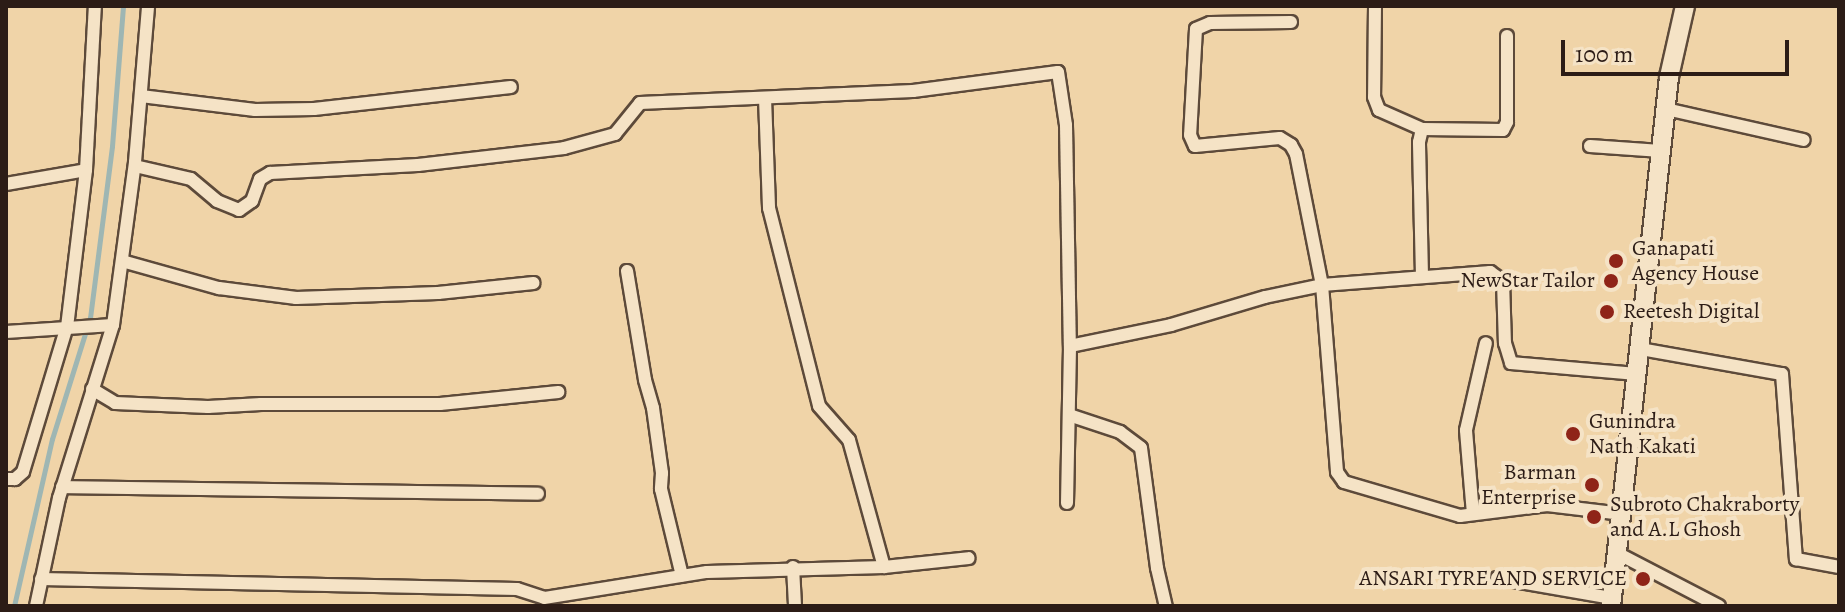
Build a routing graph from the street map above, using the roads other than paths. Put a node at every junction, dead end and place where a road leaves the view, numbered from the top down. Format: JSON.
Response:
{"nodes":[{"id":1,"x":95,"y":6,"type":"edge"},
{"id":2,"x":148,"y":6,"type":"edge"},
{"id":3,"x":1375,"y":6,"type":"edge"},
{"id":4,"x":1685,"y":6,"type":"edge"},
{"id":5,"x":1291,"y":22,"type":"dead end"},
{"id":6,"x":1507,"y":36,"type":"dead end"},
{"id":7,"x":511,"y":87,"type":"dead end"},
{"id":8,"x":141,"y":96,"type":"junction"},
{"id":9,"x":765,"y":98,"type":"junction"},
{"id":10,"x":1666,"y":109,"type":"junction"},
{"id":11,"x":1422,"y":129,"type":"junction"},
{"id":12,"x":1804,"y":140,"type":"dead end"},
{"id":13,"x":1590,"y":146,"type":"dead end"},
{"id":14,"x":1661,"y":151,"type":"junction"},
{"id":15,"x":135,"y":166,"type":"junction"},
{"id":16,"x":86,"y":170,"type":"junction"},
{"id":17,"x":6,"y":184,"type":"edge"},
{"id":18,"x":122,"y":261,"type":"junction"},
{"id":19,"x":627,"y":271,"type":"dead end"},
{"id":20,"x":1422,"y":276,"type":"junction"},
{"id":21,"x":533,"y":283,"type":"dead end"},
{"id":22,"x":1322,"y":285,"type":"junction"},
{"id":23,"x":70,"y":325,"type":"junction"},
{"id":24,"x":107,"y":326,"type":"junction"},
{"id":25,"x":6,"y":332,"type":"edge"},
{"id":26,"x":1486,"y":343,"type":"dead end"},
{"id":27,"x":1070,"y":346,"type":"junction"},
{"id":28,"x":1640,"y":349,"type":"junction"},
{"id":29,"x":1637,"y":374,"type":"junction"},
{"id":30,"x":92,"y":389,"type":"junction"},
{"id":31,"x":558,"y":392,"type":"dead end"},
{"id":32,"x":1069,"y":415,"type":"junction"},
{"id":33,"x":6,"y":479,"type":"edge"},
{"id":34,"x":62,"y":487,"type":"junction"},
{"id":35,"x":538,"y":494,"type":"dead end"},
{"id":36,"x":1067,"y":503,"type":"dead end"},
{"id":37,"x":1473,"y":514,"type":"junction"},
{"id":38,"x":1622,"y":514,"type":"junction"},
{"id":39,"x":1617,"y":553,"type":"junction"},
{"id":40,"x":969,"y":558,"type":"dead end"},
{"id":41,"x":793,"y":567,"type":"junction"},
{"id":42,"x":884,"y":567,"type":"junction"},
{"id":43,"x":1839,"y":567,"type":"edge"},
{"id":44,"x":682,"y":576,"type":"junction"},
{"id":45,"x":1497,"y":578,"type":"dead end"},
{"id":46,"x":41,"y":579,"type":"junction"},
{"id":47,"x":1612,"y":602,"type":"edge"},
{"id":48,"x":36,"y":606,"type":"edge"},
{"id":49,"x":795,"y":606,"type":"edge"},
{"id":50,"x":1166,"y":606,"type":"edge"},
{"id":51,"x":1719,"y":606,"type":"edge"}],
"edges":[{"from":1,"to":16,"type":"street"},
{"from":2,"to":8,"type":"street"},
{"from":3,"to":11,"type":"street"},
{"from":4,"to":10,"type":"main road"},
{"from":5,"to":22,"type":"street"},
{"from":6,"to":11,"type":"street"},
{"from":7,"to":8,"type":"street"},
{"from":8,"to":15,"type":"street"},
{"from":9,"to":15,"type":"street"},
{"from":9,"to":27,"type":"street"},
{"from":9,"to":42,"type":"street"},
{"from":10,"to":12,"type":"street"},
{"from":10,"to":14,"type":"main road"},
{"from":11,"to":20,"type":"street"},
{"from":13,"to":14,"type":"street"},
{"from":14,"to":28,"type":"main road"},
{"from":15,"to":18,"type":"street"},
{"from":16,"to":17,"type":"street"},
{"from":16,"to":23,"type":"street"},
{"from":18,"to":21,"type":"street"},
{"from":18,"to":24,"type":"street"},
{"from":19,"to":44,"type":"street"},
{"from":20,"to":22,"type":"street"},
{"from":20,"to":29,"type":"street"},
{"from":22,"to":27,"type":"street"},
{"from":22,"to":37,"type":"street"},
{"from":23,"to":24,"type":"street"},
{"from":23,"to":25,"type":"street"},
{"from":23,"to":33,"type":"street"},
{"from":24,"to":30,"type":"street"},
{"from":26,"to":37,"type":"street"},
{"from":27,"to":32,"type":"street"},
{"from":28,"to":29,"type":"main road"},
{"from":28,"to":43,"type":"street"},
{"from":29,"to":38,"type":"main road"},
{"from":30,"to":31,"type":"street"},
{"from":30,"to":34,"type":"street"},
{"from":32,"to":36,"type":"street"},
{"from":32,"to":50,"type":"street"},
{"from":34,"to":35,"type":"street"},
{"from":34,"to":46,"type":"street"},
{"from":37,"to":38,"type":"street"},
{"from":38,"to":39,"type":"main road"},
{"from":39,"to":47,"type":"main road"},
{"from":39,"to":51,"type":"street"},
{"from":40,"to":42,"type":"street"},
{"from":41,"to":42,"type":"street"},
{"from":41,"to":44,"type":"street"},
{"from":41,"to":49,"type":"street"},
{"from":44,"to":46,"type":"street"},
{"from":45,"to":47,"type":"street"},
{"from":46,"to":48,"type":"street"}]}
